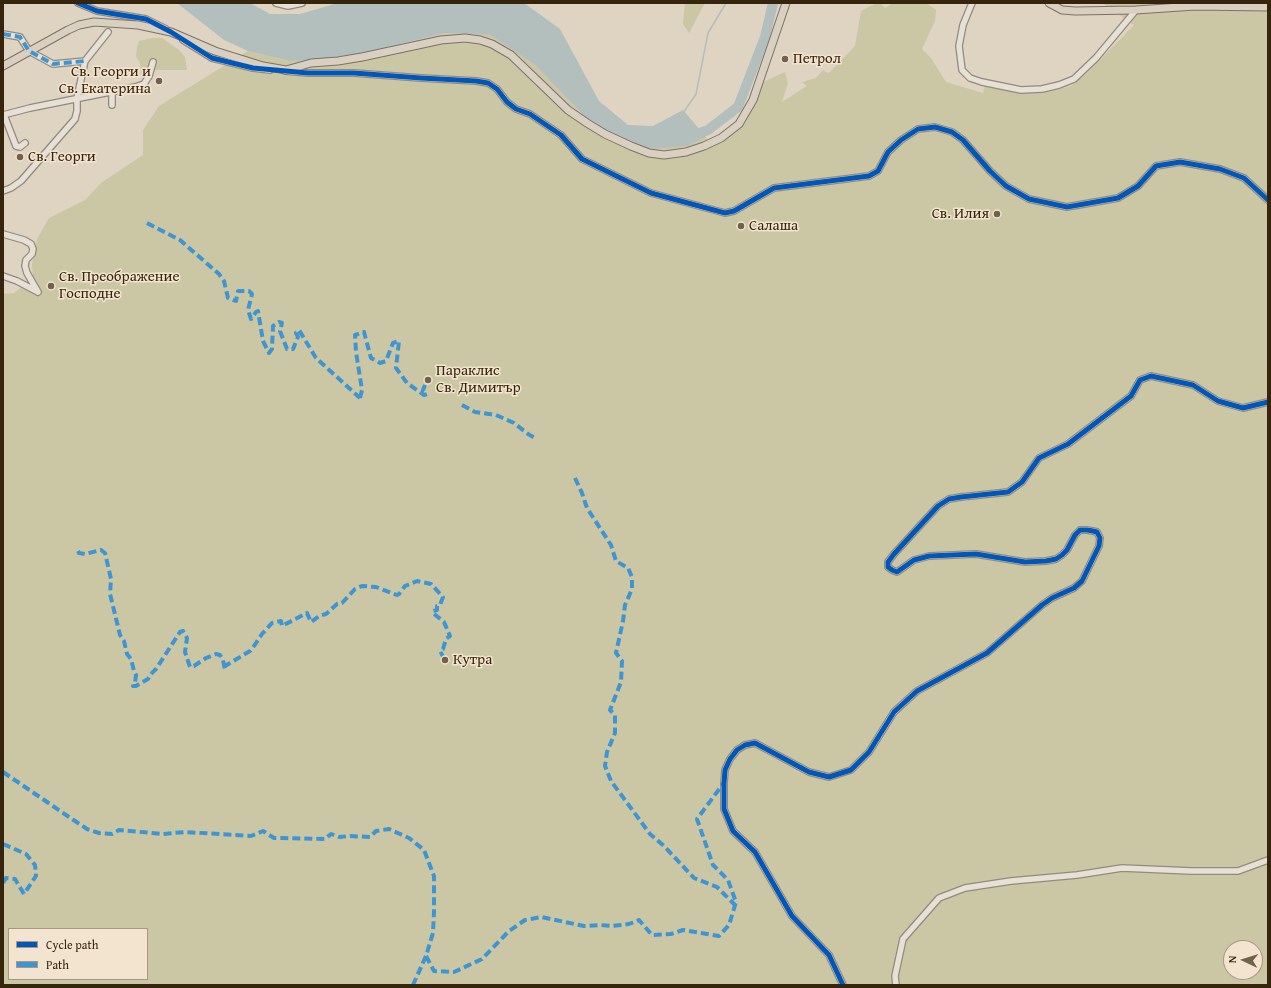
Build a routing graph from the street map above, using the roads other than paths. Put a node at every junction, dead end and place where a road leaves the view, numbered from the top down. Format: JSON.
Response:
{"nodes":[{"id":1,"x":78,"y":3,"type":"edge"},
{"id":2,"x":276,"y":3,"type":"edge"},
{"id":3,"x":302,"y":3,"type":"edge"},
{"id":4,"x":786,"y":3,"type":"edge"},
{"id":5,"x":972,"y":3,"type":"edge"},
{"id":6,"x":1049,"y":3,"type":"edge"},
{"id":7,"x":1268,"y":8,"type":"edge"},
{"id":8,"x":1136,"y":10,"type":"junction"},
{"id":9,"x":108,"y":32,"type":"dead end"},
{"id":10,"x":171,"y":32,"type":"junction"},
{"id":11,"x":3,"y":34,"type":"edge"},
{"id":12,"x":29,"y":51,"type":"junction"},
{"id":13,"x":85,"y":62,"type":"junction"},
{"id":14,"x":153,"y":62,"type":"dead end"},
{"id":15,"x":3,"y":66,"type":"edge"},
{"id":16,"x":112,"y":91,"type":"junction"},
{"id":17,"x":76,"y":98,"type":"junction"},
{"id":18,"x":112,"y":105,"type":"dead end"},
{"id":19,"x":3,"y":115,"type":"edge"},
{"id":20,"x":25,"y":143,"type":"dead end"},
{"id":21,"x":3,"y":191,"type":"edge"},
{"id":22,"x":1268,"y":200,"type":"edge"},
{"id":23,"x":3,"y":234,"type":"edge"},
{"id":24,"x":3,"y":276,"type":"edge"},
{"id":25,"x":1268,"y":402,"type":"edge"},
{"id":26,"x":1268,"y":860,"type":"edge"},
{"id":27,"x":843,"y":985,"type":"edge"},
{"id":28,"x":896,"y":985,"type":"edge"}],
"edges":[{"from":1,"to":10,"type":"street"},
{"from":2,"to":3,"type":"street"},
{"from":4,"to":10,"type":"main road"},
{"from":5,"to":8,"type":"street"},
{"from":6,"to":8,"type":"main road"},
{"from":7,"to":8,"type":"main road"},
{"from":9,"to":13,"type":"street"},
{"from":10,"to":12,"type":"main road"},
{"from":10,"to":22,"type":"street"},
{"from":11,"to":12,"type":"street"},
{"from":12,"to":13,"type":"street"},
{"from":12,"to":15,"type":"main road"},
{"from":13,"to":17,"type":"street"},
{"from":14,"to":16,"type":"street"},
{"from":16,"to":17,"type":"street"},
{"from":16,"to":18,"type":"street"},
{"from":17,"to":19,"type":"street"},
{"from":17,"to":21,"type":"street"},
{"from":19,"to":20,"type":"street"},
{"from":23,"to":24,"type":"street"},
{"from":25,"to":27,"type":"street"},
{"from":26,"to":28,"type":"street"}]}
